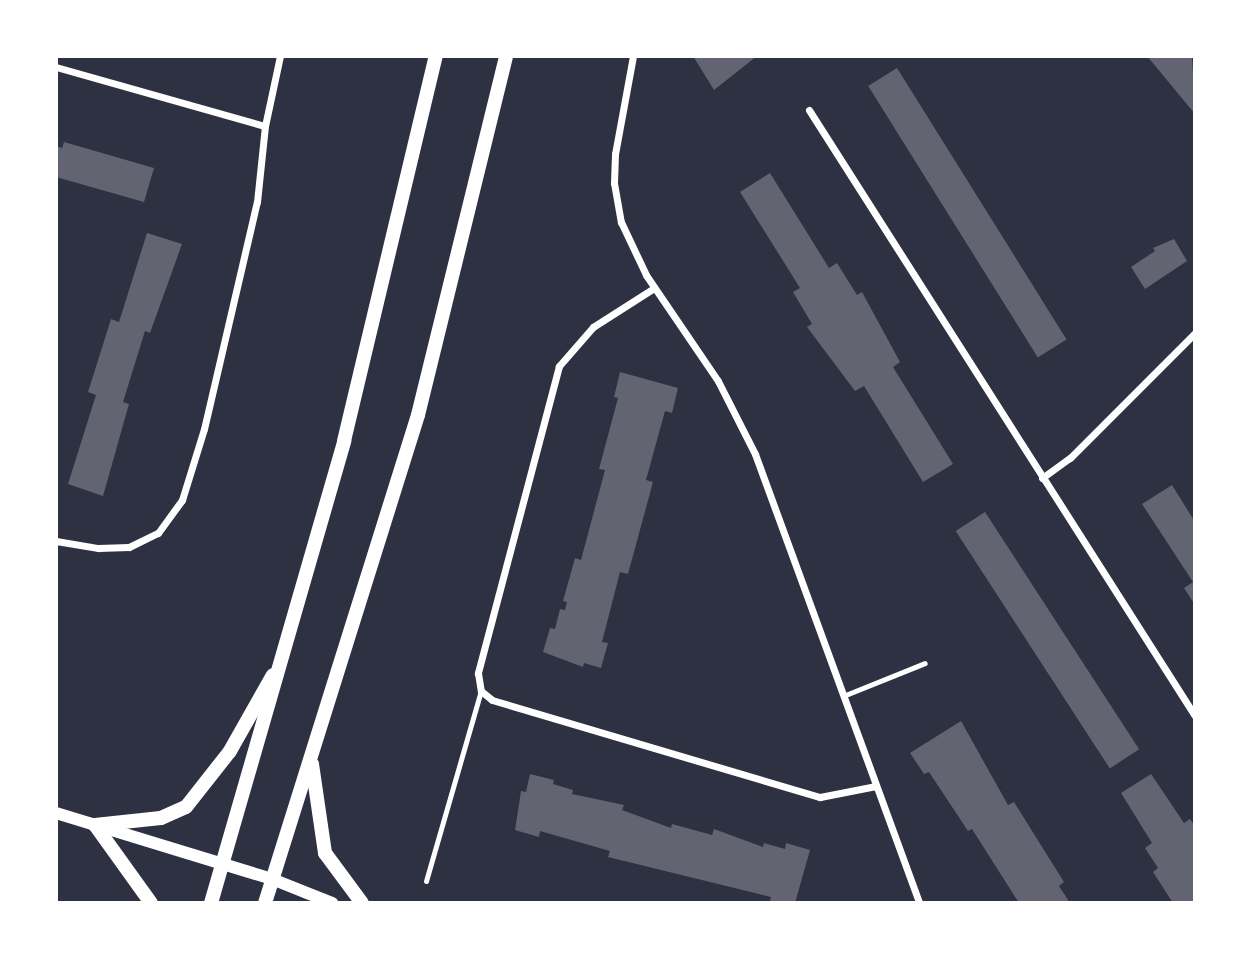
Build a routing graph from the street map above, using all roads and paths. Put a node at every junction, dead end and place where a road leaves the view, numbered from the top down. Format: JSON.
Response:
{"nodes":[{"id":1,"x":280,"y":56,"type":"edge"},
{"id":2,"x":436,"y":56,"type":"edge"},
{"id":3,"x":506,"y":56,"type":"edge"},
{"id":4,"x":634,"y":56,"type":"edge"},
{"id":5,"x":56,"y":67,"type":"edge"},
{"id":6,"x":809,"y":110,"type":"dead end"},
{"id":7,"x":265,"y":126,"type":"junction"},
{"id":8,"x":654,"y":288,"type":"junction"},
{"id":9,"x":1195,"y":333,"type":"edge"},
{"id":10,"x":1042,"y":478,"type":"junction"},
{"id":11,"x":56,"y":541,"type":"edge"},
{"id":12,"x":285,"y":652,"type":"junction"},
{"id":13,"x":926,"y":663,"type":"dead end"},
{"id":14,"x":481,"y":691,"type":"junction"},
{"id":15,"x":843,"y":696,"type":"junction"},
{"id":16,"x":1195,"y":716,"type":"edge"},
{"id":17,"x":312,"y":760,"type":"junction"},
{"id":18,"x":876,"y":786,"type":"junction"},
{"id":19,"x":56,"y":813,"type":"edge"},
{"id":20,"x":95,"y":825,"type":"junction"},
{"id":21,"x":224,"y":864,"type":"junction"},
{"id":22,"x":272,"y":879,"type":"junction"},
{"id":23,"x":426,"y":881,"type":"dead end"},
{"id":24,"x":151,"y":903,"type":"edge"},
{"id":25,"x":211,"y":903,"type":"edge"},
{"id":26,"x":265,"y":903,"type":"edge"},
{"id":27,"x":332,"y":903,"type":"edge"},
{"id":28,"x":362,"y":903,"type":"edge"},
{"id":29,"x":919,"y":903,"type":"edge"}],
"edges":[{"from":1,"to":7,"type":"street"},
{"from":2,"to":12,"type":"main road"},
{"from":3,"to":17,"type":"main road"},
{"from":4,"to":8,"type":"street"},
{"from":5,"to":7,"type":"street"},
{"from":6,"to":10,"type":"street"},
{"from":7,"to":11,"type":"street"},
{"from":8,"to":14,"type":"street"},
{"from":8,"to":15,"type":"street"},
{"from":9,"to":10,"type":"street"},
{"from":10,"to":16,"type":"street"},
{"from":12,"to":20,"type":"main road"},
{"from":12,"to":21,"type":"main road"},
{"from":13,"to":15,"type":"lane"},
{"from":14,"to":18,"type":"street"},
{"from":14,"to":23,"type":"lane"},
{"from":15,"to":18,"type":"street"},
{"from":17,"to":22,"type":"main road"},
{"from":17,"to":28,"type":"main road"},
{"from":18,"to":29,"type":"street"},
{"from":19,"to":20,"type":"street"},
{"from":20,"to":21,"type":"street"},
{"from":20,"to":24,"type":"main road"},
{"from":21,"to":22,"type":"street"},
{"from":21,"to":25,"type":"main road"},
{"from":22,"to":26,"type":"main road"},
{"from":22,"to":27,"type":"street"}]}
